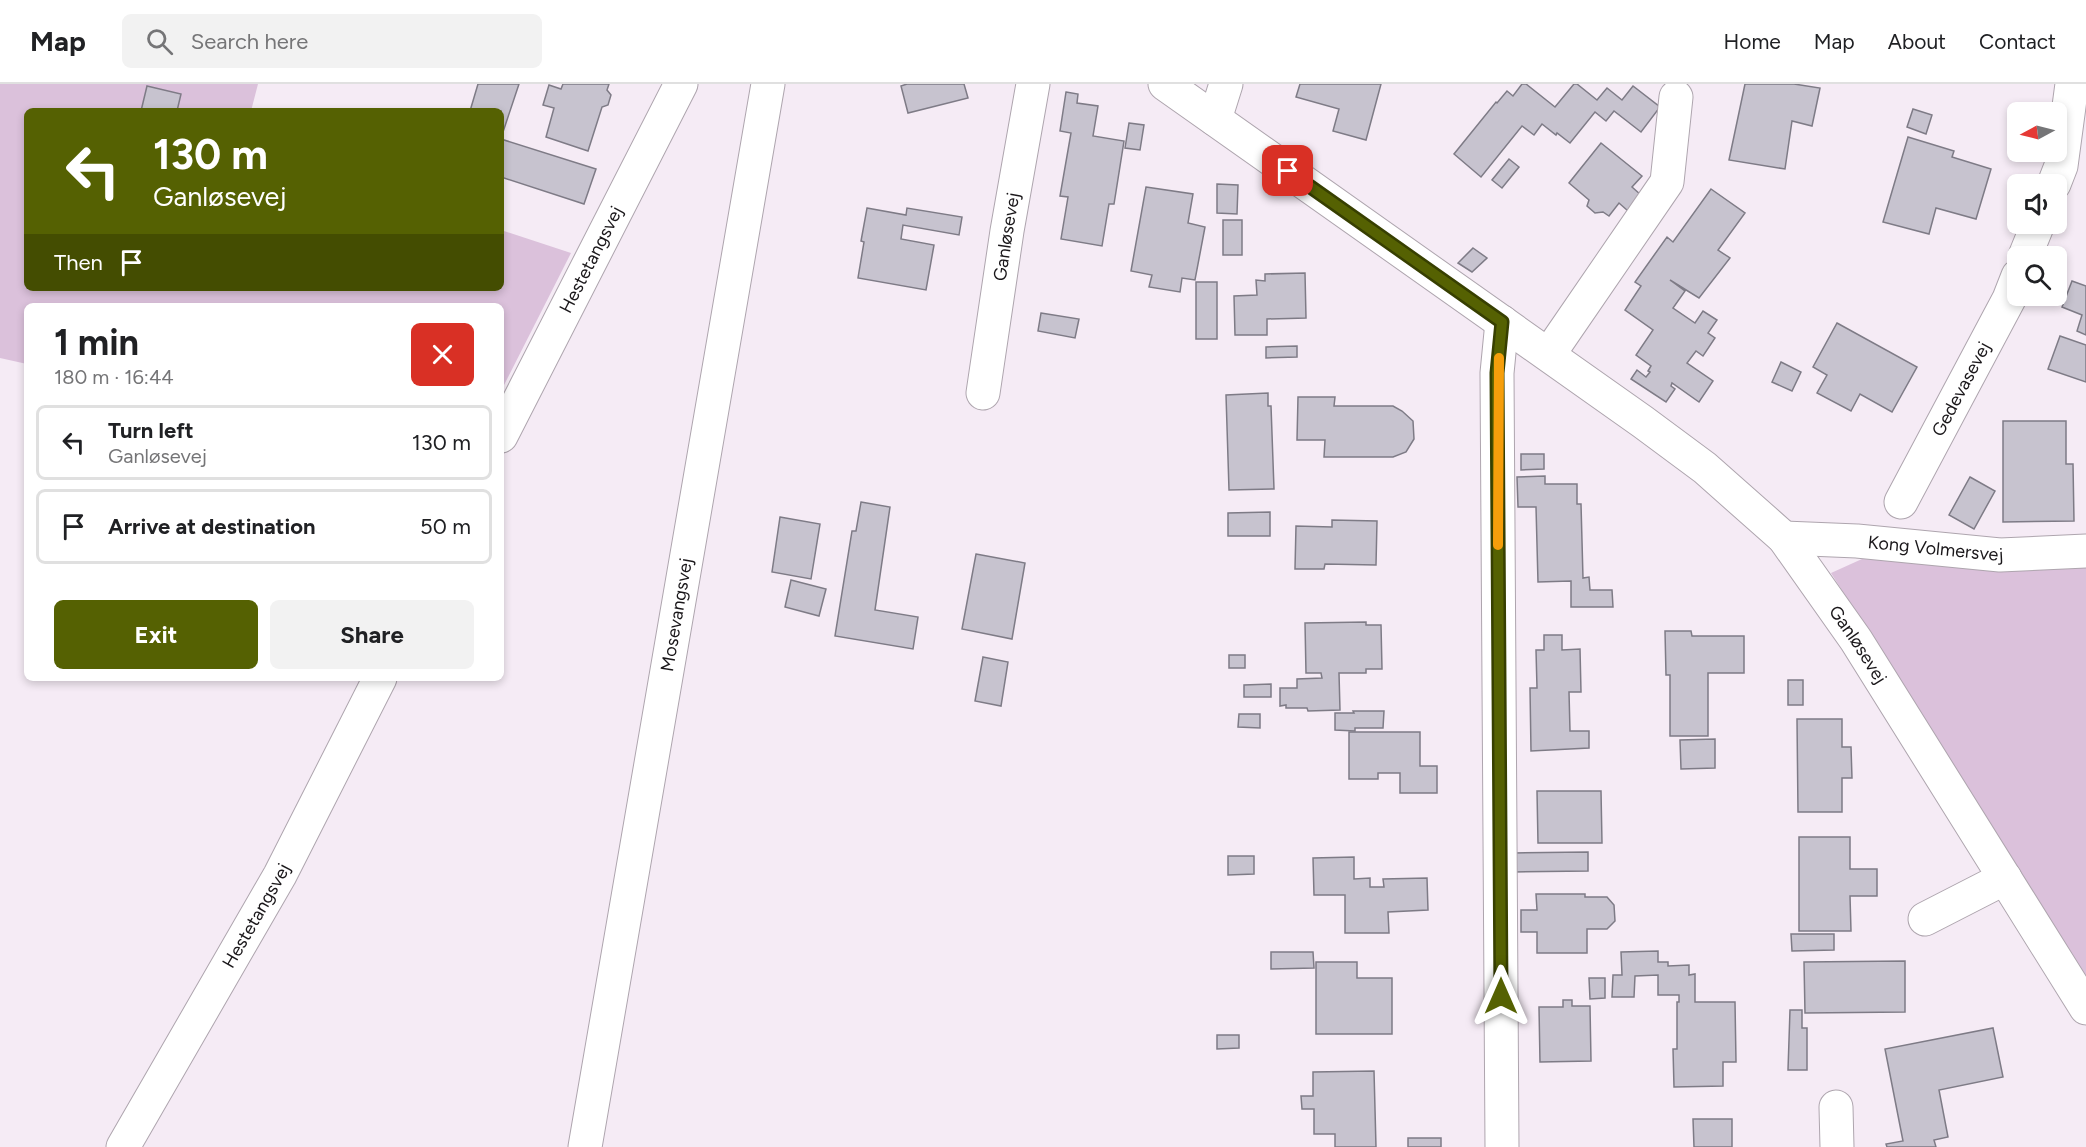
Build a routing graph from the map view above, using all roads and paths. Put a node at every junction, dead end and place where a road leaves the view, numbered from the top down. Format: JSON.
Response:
{"nodes":[{"id":1,"x":681,"y":84,"type":"edge"},
{"id":2,"x":768,"y":84,"type":"edge"},
{"id":3,"x":1033,"y":84,"type":"edge"},
{"id":4,"x":1165,"y":84,"type":"edge"},
{"id":5,"x":1226,"y":84,"type":"edge"},
{"id":6,"x":2072,"y":84,"type":"edge"},
{"id":7,"x":1676,"y":98,"type":"dead end"},
{"id":8,"x":1215,"y":120,"type":"junction"},
{"id":9,"x":2058,"y":174,"type":"edge"},
{"id":10,"x":2007,"y":300,"type":"edge"},
{"id":11,"x":1502,"y":322,"type":"junction"},
{"id":12,"x":1549,"y":354,"type":"junction"},
{"id":13,"x":983,"y":393,"type":"dead end"},
{"id":14,"x":504,"y":430,"type":"edge"},
{"id":15,"x":1901,"y":502,"type":"dead end"},
{"id":16,"x":1784,"y":538,"type":"junction"},
{"id":17,"x":2086,"y":551,"type":"edge"},
{"id":18,"x":378,"y":681,"type":"edge"},
{"id":19,"x":2005,"y":878,"type":"junction"},
{"id":20,"x":1925,"y":919,"type":"dead end"},
{"id":21,"x":2086,"y":1008,"type":"edge"},
{"id":22,"x":1836,"y":1107,"type":"dead end"},
{"id":23,"x":123,"y":1147,"type":"edge"},
{"id":24,"x":585,"y":1147,"type":"edge"},
{"id":25,"x":1502,"y":1147,"type":"edge"},
{"id":26,"x":1837,"y":1147,"type":"edge"}],
"edges":[{"from":1,"to":14,"type":"street","name":"Hestetangsvej"},
{"from":2,"to":24,"type":"street","name":"Mosevangsvej"},
{"from":3,"to":13,"type":"street","name":"Ganløsevej"},
{"from":4,"to":8,"type":"street","name":"Ganløsevej"},
{"from":5,"to":8,"type":"street"},
{"from":6,"to":9,"type":"street"},
{"from":7,"to":12,"type":"street"},
{"from":8,"to":11,"type":"street","name":"Ganløsevej"},
{"from":10,"to":15,"type":"street","name":"Gedevasevej"},
{"from":11,"to":12,"type":"street","name":"Ganløsevej"},
{"from":11,"to":25,"type":"street"},
{"from":12,"to":16,"type":"street","name":"Ganløsevej"},
{"from":16,"to":17,"type":"street","name":"Kong Volmersvej"},
{"from":16,"to":19,"type":"street","name":"Ganløsevej"},
{"from":18,"to":23,"type":"street","name":"Hestetangsvej"},
{"from":19,"to":20,"type":"street"},
{"from":19,"to":21,"type":"street","name":"Ganløsevej"},
{"from":22,"to":26,"type":"street"}]}
